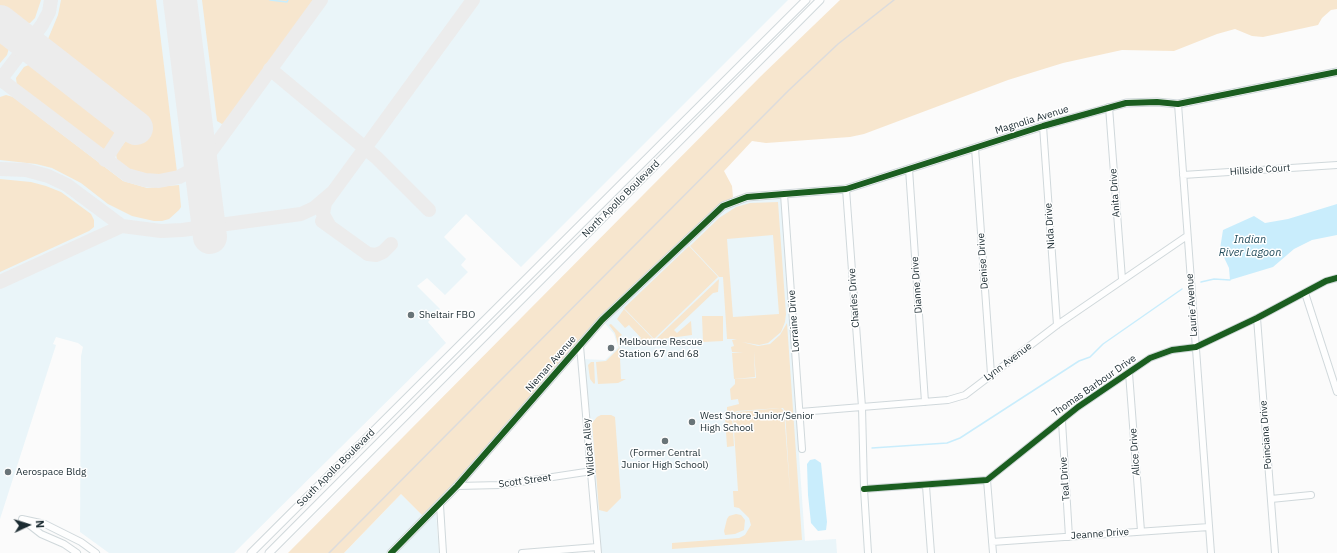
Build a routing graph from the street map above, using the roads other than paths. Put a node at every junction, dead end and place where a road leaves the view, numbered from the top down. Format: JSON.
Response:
{"nodes":[{"id":1,"x":806,"y":0,"type":"edge"},
{"id":2,"x":820,"y":0,"type":"edge"},
{"id":3,"x":1337,"y":72,"type":"edge"},
{"id":4,"x":1178,"y":104,"type":"junction"},
{"id":5,"x":1109,"y":107,"type":"junction"},
{"id":6,"x":1043,"y":126,"type":"junction"},
{"id":7,"x":975,"y":148,"type":"junction"},
{"id":8,"x":1337,"y":165,"type":"edge"},
{"id":9,"x":909,"y":169,"type":"junction"},
{"id":10,"x":1183,"y":175,"type":"junction"},
{"id":11,"x":846,"y":189,"type":"junction"},
{"id":12,"x":784,"y":194,"type":"junction"},
{"id":13,"x":735,"y":200,"type":"joint"},
{"id":14,"x":1187,"y":236,"type":"junction"},
{"id":15,"x":1337,"y":278,"type":"edge"},
{"id":16,"x":1122,"y":279,"type":"junction"},
{"id":17,"x":1305,"y":293,"type":"junction"},
{"id":18,"x":1257,"y":318,"type":"junction"},
{"id":19,"x":1057,"y":325,"type":"junction"},
{"id":20,"x":580,"y":346,"type":"junction"},
{"id":21,"x":1196,"y":347,"type":"junction"},
{"id":22,"x":1129,"y":372,"type":"junction"},
{"id":23,"x":992,"y":374,"type":"junction"},
{"id":24,"x":422,"y":382,"type":"joint"},
{"id":25,"x":1337,"y":392,"type":"edge"},
{"id":26,"x":423,"y":398,"type":"joint"},
{"id":27,"x":925,"y":402,"type":"junction"},
{"id":28,"x":862,"y":407,"type":"junction"},
{"id":29,"x":800,"y":412,"type":"junction"},
{"id":30,"x":1062,"y":420,"type":"junction"},
{"id":31,"x":802,"y":449,"type":"dead end"},
{"id":32,"x":592,"y":471,"type":"junction"},
{"id":33,"x":987,"y":480,"type":"junction"},
{"id":34,"x":457,"y":486,"type":"junction"},
{"id":35,"x":926,"y":486,"type":"junction"},
{"id":36,"x":864,"y":489,"type":"junction"},
{"id":37,"x":1311,"y":495,"type":"dead end"},
{"id":38,"x":1271,"y":500,"type":"junction"},
{"id":39,"x":440,"y":505,"type":"junction"},
{"id":40,"x":1209,"y":527,"type":"junction"},
{"id":41,"x":1141,"y":531,"type":"junction"},
{"id":42,"x":1069,"y":536,"type":"junction"},
{"id":43,"x":992,"y":542,"type":"junction"},
{"id":44,"x":598,"y":550,"type":"edge"},
{"id":45,"x":77,"y":553,"type":"edge"},
{"id":46,"x":96,"y":553,"type":"edge"},
{"id":47,"x":251,"y":553,"type":"edge"},
{"id":48,"x":269,"y":553,"type":"edge"},
{"id":49,"x":391,"y":553,"type":"edge"},
{"id":50,"x":443,"y":553,"type":"edge"},
{"id":51,"x":522,"y":553,"type":"edge"},
{"id":52,"x":868,"y":553,"type":"edge"},
{"id":53,"x":931,"y":553,"type":"edge"},
{"id":54,"x":993,"y":553,"type":"edge"},
{"id":55,"x":1211,"y":553,"type":"edge"},
{"id":56,"x":1275,"y":553,"type":"edge"}],
"edges":[{"from":1,"to":24,"type":"street","name":"North Apollo Boulevard"},
{"from":2,"to":26,"type":"street","name":"North Apollo Boulevard"},
{"from":3,"to":4,"type":"street","name":"Magnolia Avenue"},
{"from":4,"to":5,"type":"street","name":"Magnolia Avenue"},
{"from":4,"to":10,"type":"street","name":"Laurie Avenue"},
{"from":5,"to":6,"type":"street","name":"Magnolia Avenue"},
{"from":5,"to":16,"type":"street","name":"Anita Drive"},
{"from":6,"to":7,"type":"street","name":"Magnolia Avenue"},
{"from":6,"to":19,"type":"street","name":"Nida Drive"},
{"from":7,"to":9,"type":"street","name":"Magnolia Avenue"},
{"from":7,"to":23,"type":"street","name":"Denise Drive"},
{"from":8,"to":10,"type":"street","name":"Hillside Court"},
{"from":9,"to":11,"type":"street","name":"Magnolia Avenue"},
{"from":9,"to":27,"type":"street","name":"Dianne Drive"},
{"from":10,"to":14,"type":"street","name":"Laurie Avenue"},
{"from":11,"to":12,"type":"street","name":"Magnolia Avenue"},
{"from":11,"to":28,"type":"street","name":"Charles Drive"},
{"from":12,"to":13,"type":"street","name":"Magnolia Avenue"},
{"from":12,"to":29,"type":"street","name":"Lorraine Drive"},
{"from":13,"to":20,"type":"street","name":"Nieman Avenue"},
{"from":14,"to":16,"type":"street","name":"Lynn Avenue"},
{"from":14,"to":21,"type":"street","name":"Laurie Avenue"},
{"from":15,"to":17,"type":"street","name":"Thomas Barbour Drive"},
{"from":16,"to":19,"type":"street","name":"Lynn Avenue"},
{"from":17,"to":18,"type":"street","name":"Thomas Barbour Drive"},
{"from":17,"to":25,"type":"street"},
{"from":18,"to":21,"type":"street","name":"Thomas Barbour Drive"},
{"from":18,"to":38,"type":"street","name":"Poinciana Drive"},
{"from":19,"to":23,"type":"street","name":"Lynn Avenue"},
{"from":20,"to":32,"type":"street","name":"Wildcat Alley"},
{"from":20,"to":34,"type":"street","name":"Nieman Avenue"},
{"from":21,"to":22,"type":"street","name":"Thomas Barbour Drive"},
{"from":21,"to":40,"type":"street","name":"Laurie Avenue"},
{"from":22,"to":30,"type":"street","name":"Thomas Barbour Drive"},
{"from":22,"to":41,"type":"street","name":"Alice Drive"},
{"from":23,"to":27,"type":"street","name":"Lynn Avenue"},
{"from":24,"to":47,"type":"street","name":"South Apollo Boulevard"},
{"from":26,"to":48,"type":"street","name":"South Apollo Boulevard"},
{"from":27,"to":28,"type":"street","name":"Lynn Avenue"},
{"from":28,"to":29,"type":"street","name":"Lynn Avenue"},
{"from":28,"to":36,"type":"street","name":"Charles Drive"},
{"from":29,"to":31,"type":"street","name":"Lorraine Drive"},
{"from":30,"to":33,"type":"street","name":"Thomas Barbour Drive"},
{"from":30,"to":42,"type":"street","name":"Teal Drive"},
{"from":32,"to":34,"type":"street","name":"Scott Street"},
{"from":32,"to":44,"type":"street","name":"Wildcat Alley"},
{"from":33,"to":35,"type":"street"},
{"from":33,"to":43,"type":"street"},
{"from":34,"to":39,"type":"street","name":"Nieman Avenue"},
{"from":35,"to":36,"type":"street"},
{"from":35,"to":53,"type":"street"},
{"from":36,"to":52,"type":"street","name":"Charles Drive"},
{"from":37,"to":38,"type":"street"},
{"from":38,"to":56,"type":"street","name":"Poinciana Drive"},
{"from":39,"to":49,"type":"street","name":"Nieman Avenue"},
{"from":39,"to":50,"type":"street"},
{"from":40,"to":41,"type":"street","name":"Jeanne Drive"},
{"from":40,"to":55,"type":"street","name":"Laurie Avenue"},
{"from":41,"to":42,"type":"street","name":"Jeanne Drive"},
{"from":42,"to":43,"type":"street","name":"Jeanne Drive"},
{"from":43,"to":54,"type":"street"},
{"from":44,"to":51,"type":"street"},
{"from":45,"to":46,"type":"street"}]}
